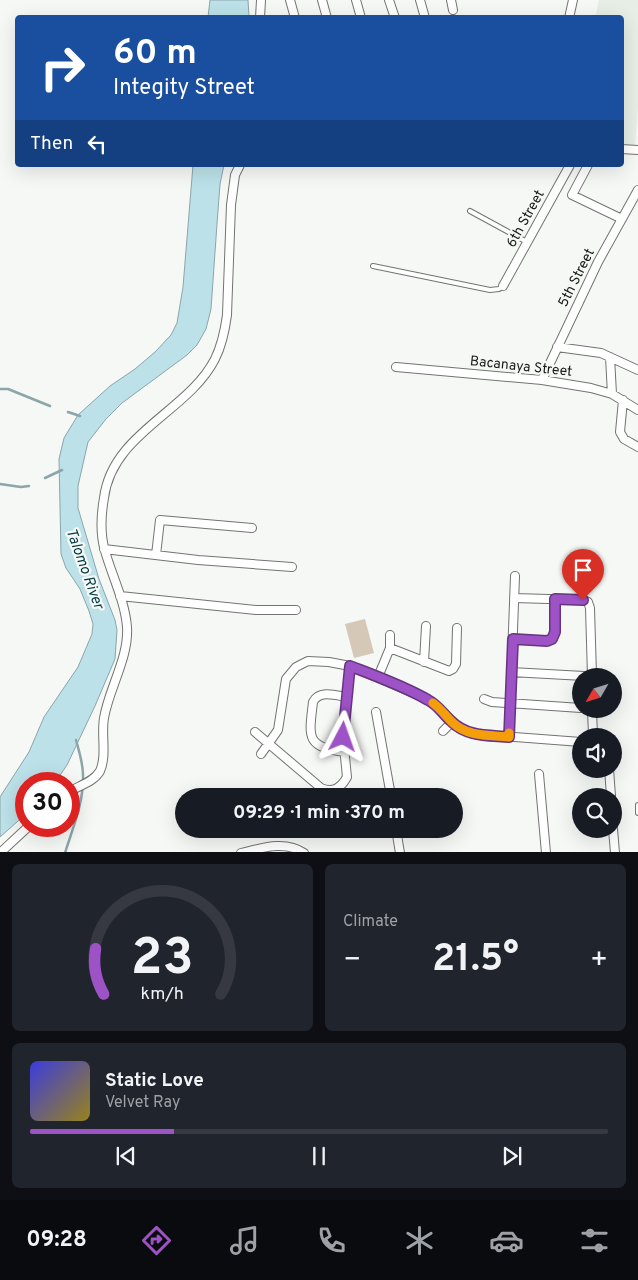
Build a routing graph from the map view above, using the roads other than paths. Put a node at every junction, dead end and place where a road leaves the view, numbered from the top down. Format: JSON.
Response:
{"nodes":[{"id":1,"x":261,"y":0,"type":"edge"},
{"id":2,"x":290,"y":0,"type":"edge"},
{"id":3,"x":322,"y":0,"type":"edge"},
{"id":4,"x":356,"y":0,"type":"edge"},
{"id":5,"x":389,"y":0,"type":"edge"},
{"id":6,"x":420,"y":0,"type":"edge"},
{"id":7,"x":451,"y":0,"type":"edge"},
{"id":8,"x":573,"y":0,"type":"edge"},
{"id":9,"x":453,"y":10,"type":"dead end"},
{"id":10,"x":260,"y":15,"type":"edge"},
{"id":11,"x":294,"y":15,"type":"edge"},
{"id":12,"x":326,"y":15,"type":"edge"},
{"id":13,"x":360,"y":15,"type":"edge"},
{"id":14,"x":394,"y":15,"type":"edge"},
{"id":15,"x":424,"y":15,"type":"edge"},
{"id":16,"x":570,"y":15,"type":"edge"},
{"id":17,"x":624,"y":149,"type":"edge"},
{"id":18,"x":638,"y":150,"type":"edge"},
{"id":19,"x":239,"y":167,"type":"edge"},
{"id":20,"x":569,"y":167,"type":"edge"},
{"id":21,"x":587,"y":167,"type":"edge"},
{"id":22,"x":638,"y":190,"type":"edge"},
{"id":23,"x":470,"y":211,"type":"dead end"},
{"id":24,"x":622,"y":218,"type":"junction"},
{"id":25,"x":528,"y":242,"type":"junction"},
{"id":26,"x":373,"y":266,"type":"dead end"},
{"id":27,"x":503,"y":286,"type":"joint"},
{"id":28,"x":557,"y":347,"type":"junction"},
{"id":29,"x":610,"y":357,"type":"junction"},
{"id":30,"x":396,"y":367,"type":"dead end"},
{"id":31,"x":638,"y":370,"type":"edge"},
{"id":32,"x":542,"y":380,"type":"junction"},
{"id":33,"x":612,"y":394,"type":"junction"},
{"id":34,"x":622,"y":400,"type":"junction"},
{"id":35,"x":638,"y":410,"type":"edge"},
{"id":36,"x":638,"y":447,"type":"edge"},
{"id":37,"x":252,"y":528,"type":"dead end"},
{"id":38,"x":104,"y":549,"type":"junction"},
{"id":39,"x":156,"y":555,"type":"junction"},
{"id":40,"x":292,"y":567,"type":"dead end"},
{"id":41,"x":515,"y":576,"type":"dead end"},
{"id":42,"x":120,"y":596,"type":"junction"},
{"id":43,"x":514,"y":598,"type":"junction"},
{"id":44,"x":555,"y":599,"type":"junction"},
{"id":45,"x":296,"y":610,"type":"dead end"},
{"id":46,"x":426,"y":626,"type":"dead end"},
{"id":47,"x":457,"y":628,"type":"dead end"},
{"id":48,"x":390,"y":635,"type":"dead end"},
{"id":49,"x":513,"y":639,"type":"junction"},
{"id":50,"x":390,"y":648,"type":"junction"},
{"id":51,"x":424,"y":662,"type":"junction"},
{"id":52,"x":350,"y":666,"type":"junction"},
{"id":53,"x":592,"y":668,"type":"edge"},
{"id":54,"x":511,"y":672,"type":"junction"},
{"id":55,"x":572,"y":675,"type":"edge"},
{"id":56,"x":378,"y":677,"type":"junction"},
{"id":57,"x":346,"y":697,"type":"junction"},
{"id":58,"x":484,"y":699,"type":"dead end"},
{"id":59,"x":510,"y":704,"type":"junction"},
{"id":60,"x":572,"y":707,"type":"edge"},
{"id":61,"x":376,"y":712,"type":"dead end"},
{"id":62,"x":452,"y":722,"type":"junction"},
{"id":63,"x":443,"y":731,"type":"dead end"},
{"id":64,"x":255,"y":732,"type":"dead end"},
{"id":65,"x":509,"y":737,"type":"junction"},
{"id":66,"x":572,"y":741,"type":"edge"},
{"id":67,"x":269,"y":744,"type":"junction"},
{"id":68,"x":345,"y":752,"type":"junction"},
{"id":69,"x":261,"y":754,"type":"dead end"},
{"id":70,"x":539,"y":774,"type":"dead end"},
{"id":71,"x":80,"y":786,"type":"edge"},
{"id":72,"x":390,"y":788,"type":"edge"},
{"id":73,"x":638,"y":805,"type":"edge"},
{"id":74,"x":638,"y":813,"type":"edge"},
{"id":75,"x":17,"y":837,"type":"edge"},
{"id":76,"x":398,"y":838,"type":"edge"},
{"id":77,"x":614,"y":838,"type":"edge"},
{"id":78,"x":0,"y":852,"type":"edge"},
{"id":79,"x":241,"y":852,"type":"edge"},
{"id":80,"x":304,"y":852,"type":"edge"},
{"id":81,"x":400,"y":852,"type":"edge"},
{"id":82,"x":546,"y":852,"type":"edge"},
{"id":83,"x":615,"y":852,"type":"edge"}],
"edges":[{"from":1,"to":10,"type":"street"},
{"from":2,"to":11,"type":"street"},
{"from":3,"to":12,"type":"street"},
{"from":4,"to":13,"type":"street"},
{"from":5,"to":14,"type":"street"},
{"from":6,"to":15,"type":"street"},
{"from":7,"to":9,"type":"street"},
{"from":8,"to":16,"type":"street"},
{"from":17,"to":18,"type":"street"},
{"from":19,"to":38,"type":"street"},
{"from":20,"to":25,"type":"street","name":"6th Street"},
{"from":21,"to":24,"type":"street"},
{"from":22,"to":24,"type":"street","name":"5th Street"},
{"from":23,"to":25,"type":"lane"},
{"from":24,"to":28,"type":"street","name":"5th Street"},
{"from":25,"to":27,"type":"street","name":"6th Street"},
{"from":26,"to":27,"type":"lane"},
{"from":28,"to":29,"type":"street"},
{"from":28,"to":32,"type":"street","name":"5th Street"},
{"from":29,"to":31,"type":"street"},
{"from":29,"to":33,"type":"street"},
{"from":30,"to":32,"type":"street","name":"Bacanaya Street"},
{"from":32,"to":33,"type":"street","name":"Bacanaya Street"},
{"from":33,"to":34,"type":"street","name":"Bacanaya Street"},
{"from":34,"to":35,"type":"street","name":"Bacanaya Street"},
{"from":34,"to":36,"type":"street"},
{"from":37,"to":39,"type":"street"},
{"from":38,"to":39,"type":"street"},
{"from":38,"to":42,"type":"street"},
{"from":39,"to":40,"type":"street"},
{"from":41,"to":43,"type":"street"},
{"from":42,"to":45,"type":"street"},
{"from":42,"to":71,"type":"street"},
{"from":43,"to":44,"type":"street"},
{"from":43,"to":49,"type":"street"},
{"from":44,"to":49,"type":"street"},
{"from":44,"to":53,"type":"street"},
{"from":46,"to":51,"type":"street"},
{"from":47,"to":51,"type":"street"},
{"from":48,"to":50,"type":"street"},
{"from":49,"to":54,"type":"street"},
{"from":50,"to":51,"type":"street"},
{"from":50,"to":56,"type":"street"},
{"from":52,"to":56,"type":"street"},
{"from":52,"to":57,"type":"street"},
{"from":52,"to":67,"type":"street"},
{"from":54,"to":55,"type":"street"},
{"from":54,"to":59,"type":"street"},
{"from":56,"to":62,"type":"street"},
{"from":57,"to":68,"type":"street"},
{"from":57,"to":68,"type":"street"},
{"from":58,"to":59,"type":"street"},
{"from":59,"to":60,"type":"street"},
{"from":59,"to":65,"type":"street"},
{"from":61,"to":72,"type":"street"},
{"from":62,"to":63,"type":"street"},
{"from":62,"to":65,"type":"street"},
{"from":64,"to":67,"type":"street"},
{"from":65,"to":66,"type":"street"},
{"from":67,"to":68,"type":"street"},
{"from":67,"to":69,"type":"street"},
{"from":70,"to":82,"type":"street"},
{"from":73,"to":74,"type":"lane"},
{"from":75,"to":78,"type":"street"},
{"from":76,"to":81,"type":"street"},
{"from":77,"to":83,"type":"street"},
{"from":79,"to":80,"type":"street"}]}
